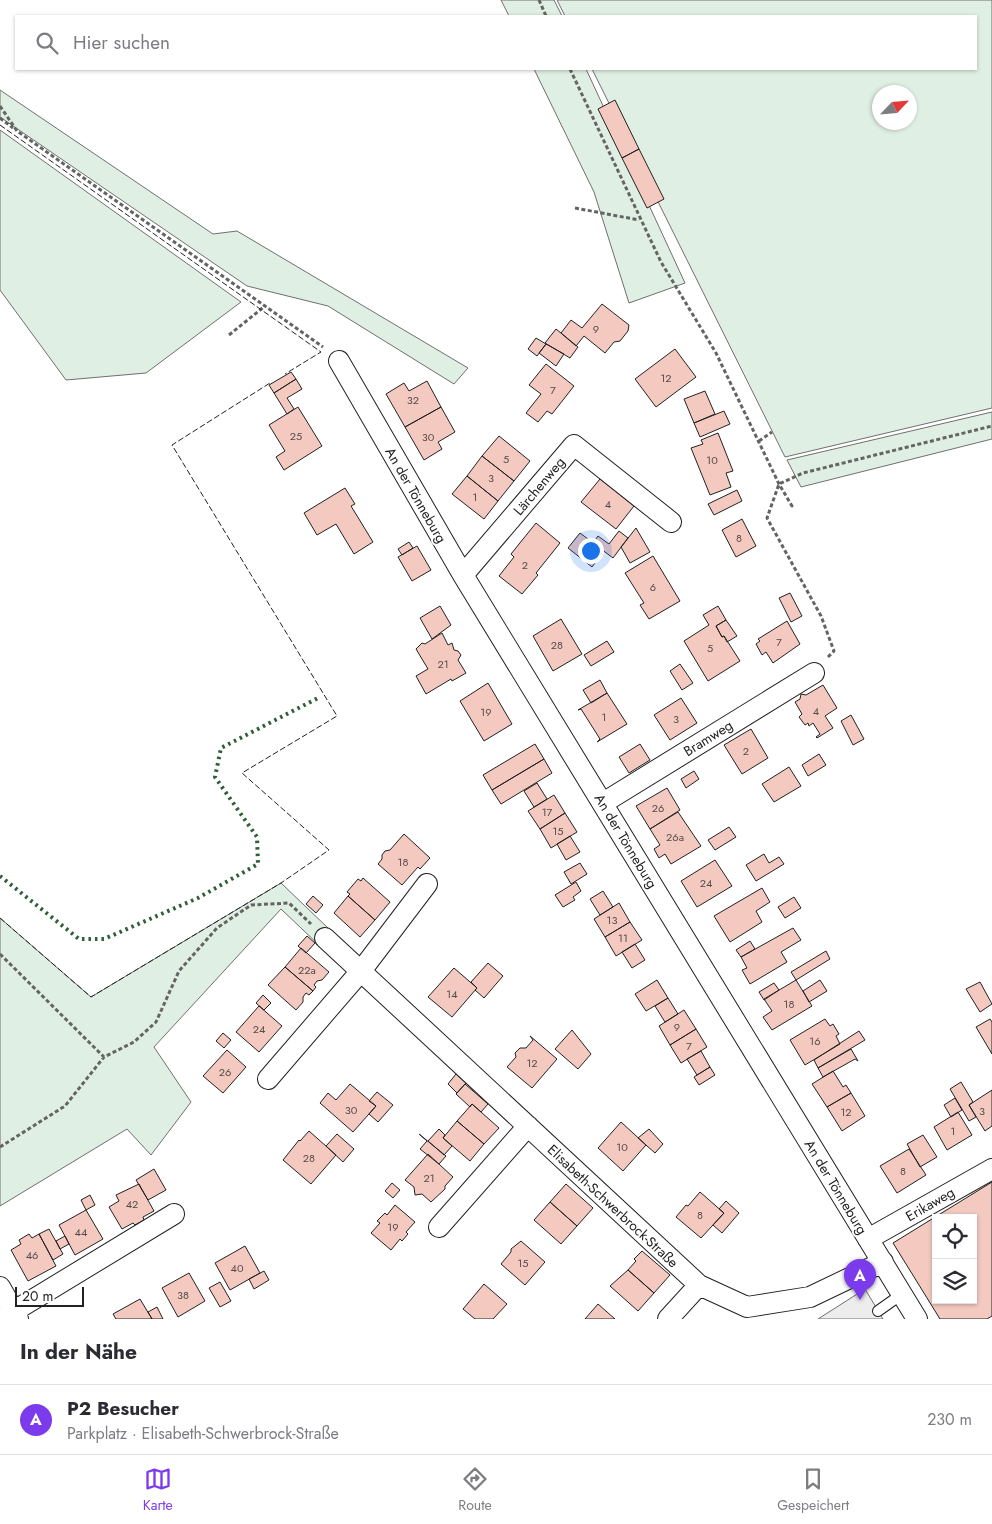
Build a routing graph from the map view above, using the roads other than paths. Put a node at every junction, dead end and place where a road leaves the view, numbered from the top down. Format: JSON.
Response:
{"nodes":[{"id":1,"x":339,"y":361,"type":"road end"},
{"id":2,"x":671,"y":522,"type":"dead end"},
{"id":3,"x":463,"y":575,"type":"junction"},
{"id":4,"x":814,"y":673,"type":"road end"},
{"id":5,"x":603,"y":803,"type":"junction"},
{"id":6,"x":427,"y":884,"type":"dead end"},
{"id":7,"x":325,"y":938,"type":"road end"},
{"id":8,"x":361,"y":971,"type":"junction"},
{"id":9,"x":268,"y":1079,"type":"dead end"},
{"id":10,"x":528,"y":1126,"type":"junction"},
{"id":11,"x":992,"y":1168,"type":"edge"},
{"id":12,"x":174,"y":1214,"type":"dead end"},
{"id":13,"x":439,"y":1227,"type":"dead end"},
{"id":14,"x":868,"y":1239,"type":"junction"},
{"id":15,"x":883,"y":1262,"type":"junction"},
{"id":16,"x":699,"y":1285,"type":"junction"},
{"id":17,"x":0,"y":1287,"type":"edge"},
{"id":18,"x":902,"y":1294,"type":"junction"},
{"id":19,"x":878,"y":1310,"type":"dead end"},
{"id":20,"x":11,"y":1317,"type":"edge"},
{"id":21,"x":668,"y":1319,"type":"edge"},
{"id":22,"x":917,"y":1319,"type":"edge"}],
"edges":[{"from":1,"to":3,"type":"street","name":"An der Tönneburg"},
{"from":2,"to":3,"type":"street","name":"Lärchenweg"},
{"from":3,"to":5,"type":"street","name":"An der Tönneburg"},
{"from":4,"to":5,"type":"street","name":"Bramweg"},
{"from":5,"to":14,"type":"street","name":"An der Tönneburg"},
{"from":6,"to":8,"type":"street"},
{"from":7,"to":8,"type":"street","name":"Elisabeth-Schwerbrock-Straße"},
{"from":8,"to":9,"type":"street"},
{"from":8,"to":10,"type":"street","name":"Elisabeth-Schwerbrock-Straße"},
{"from":10,"to":13,"type":"street"},
{"from":10,"to":16,"type":"street","name":"Elisabeth-Schwerbrock-Straße"},
{"from":11,"to":14,"type":"street","name":"Erikaweg"},
{"from":12,"to":20,"type":"street"},
{"from":14,"to":15,"type":"street","name":"An der Tönneburg"},
{"from":15,"to":16,"type":"street","name":"Elisabeth-Schwerbrock-Straße"},
{"from":15,"to":18,"type":"street","name":"An der Tönneburg"},
{"from":16,"to":21,"type":"street"},
{"from":17,"to":20,"type":"street"},
{"from":18,"to":19,"type":"lane"},
{"from":18,"to":22,"type":"street","name":"An der Tönneburg"}]}
